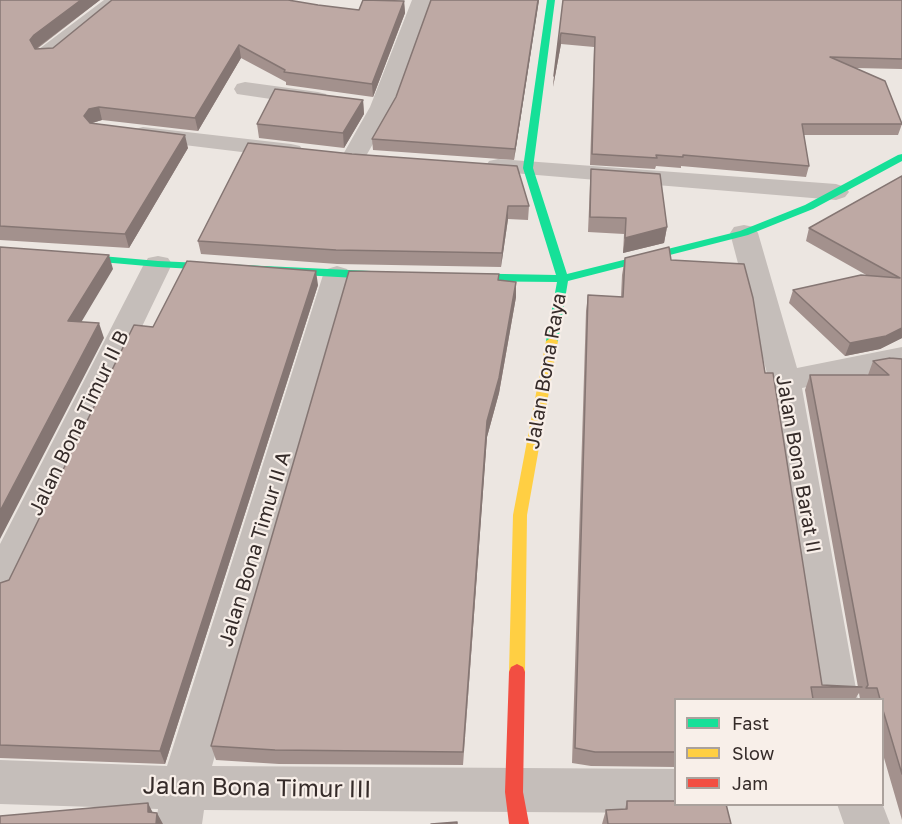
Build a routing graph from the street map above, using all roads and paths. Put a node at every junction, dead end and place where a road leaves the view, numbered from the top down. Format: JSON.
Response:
{"nodes":[{"id":1,"x":116,"y":0,"type":"edge"},
{"id":2,"x":422,"y":0,"type":"edge"},
{"id":3,"x":551,"y":0,"type":"edge"},
{"id":4,"x":47,"y":54,"type":"edge"},
{"id":5,"x":245,"y":89,"type":"dead end"},
{"id":6,"x":336,"y":102,"type":"edge"},
{"id":7,"x":359,"y":104,"type":"edge"},
{"id":8,"x":382,"y":107,"type":"junction"},
{"id":9,"x":126,"y":131,"type":"edge"},
{"id":10,"x":902,"y":157,"type":"edge"},
{"id":11,"x":470,"y":165,"type":"edge"},
{"id":12,"x":528,"y":168,"type":"junction"},
{"id":13,"x":836,"y":192,"type":"junction"},
{"id":14,"x":744,"y":233,"type":"junction"},
{"id":15,"x":0,"y":250,"type":"edge"},
{"id":16,"x":158,"y":264,"type":"junction"},
{"id":17,"x":337,"y":275,"type":"junction"},
{"id":18,"x":408,"y":276,"type":"edge"},
{"id":19,"x":444,"y":277,"type":"edge"},
{"id":20,"x":563,"y":279,"type":"junction"},
{"id":21,"x":901,"y":357,"type":"edge"},
{"id":22,"x":785,"y":381,"type":"junction"},
{"id":23,"x":0,"y":582,"type":"edge"},
{"id":24,"x":837,"y":698,"type":"edge"},
{"id":25,"x":0,"y":782,"type":"edge"},
{"id":26,"x":674,"y":791,"type":"edge"},
{"id":27,"x":181,"y":806,"type":"edge"},
{"id":28,"x":861,"y":806,"type":"edge"},
{"id":29,"x":516,"y":808,"type":"edge"},
{"id":30,"x":867,"y":824,"type":"edge"}],
"edges":[{"from":1,"to":4,"type":"street"},
{"from":2,"to":8,"type":"street"},
{"from":3,"to":12,"type":"street"},
{"from":5,"to":6,"type":"street"},
{"from":7,"to":8,"type":"street"},
{"from":8,"to":9,"type":"street"},
{"from":10,"to":13,"type":"street","name":"Jalan Bona Raya"},
{"from":11,"to":12,"type":"street"},
{"from":12,"to":13,"type":"street"},
{"from":12,"to":20,"type":"street"},
{"from":13,"to":14,"type":"street","name":"Jalan Bona Raya"},
{"from":14,"to":20,"type":"street","name":"Jalan Bona Raya"},
{"from":14,"to":22,"type":"street","name":"Jalan Bona Barat II"},
{"from":15,"to":16,"type":"street"},
{"from":16,"to":17,"type":"street"},
{"from":16,"to":23,"type":"street","name":"Jalan Bona Timur II B"},
{"from":17,"to":18,"type":"street"},
{"from":17,"to":27,"type":"street","name":"Jalan Bona Timur II A"},
{"from":19,"to":20,"type":"street"},
{"from":20,"to":29,"type":"street","name":"Jalan Bona Raya"},
{"from":21,"to":22,"type":"street"},
{"from":22,"to":24,"type":"street","name":"Jalan Bona Barat II"},
{"from":25,"to":27,"type":"street","name":"Jalan Bona Timur III"},
{"from":26,"to":29,"type":"street","name":"Jalan Bona Timur III"},
{"from":27,"to":29,"type":"street","name":"Jalan Bona Timur III"},
{"from":28,"to":30,"type":"street"}]}
